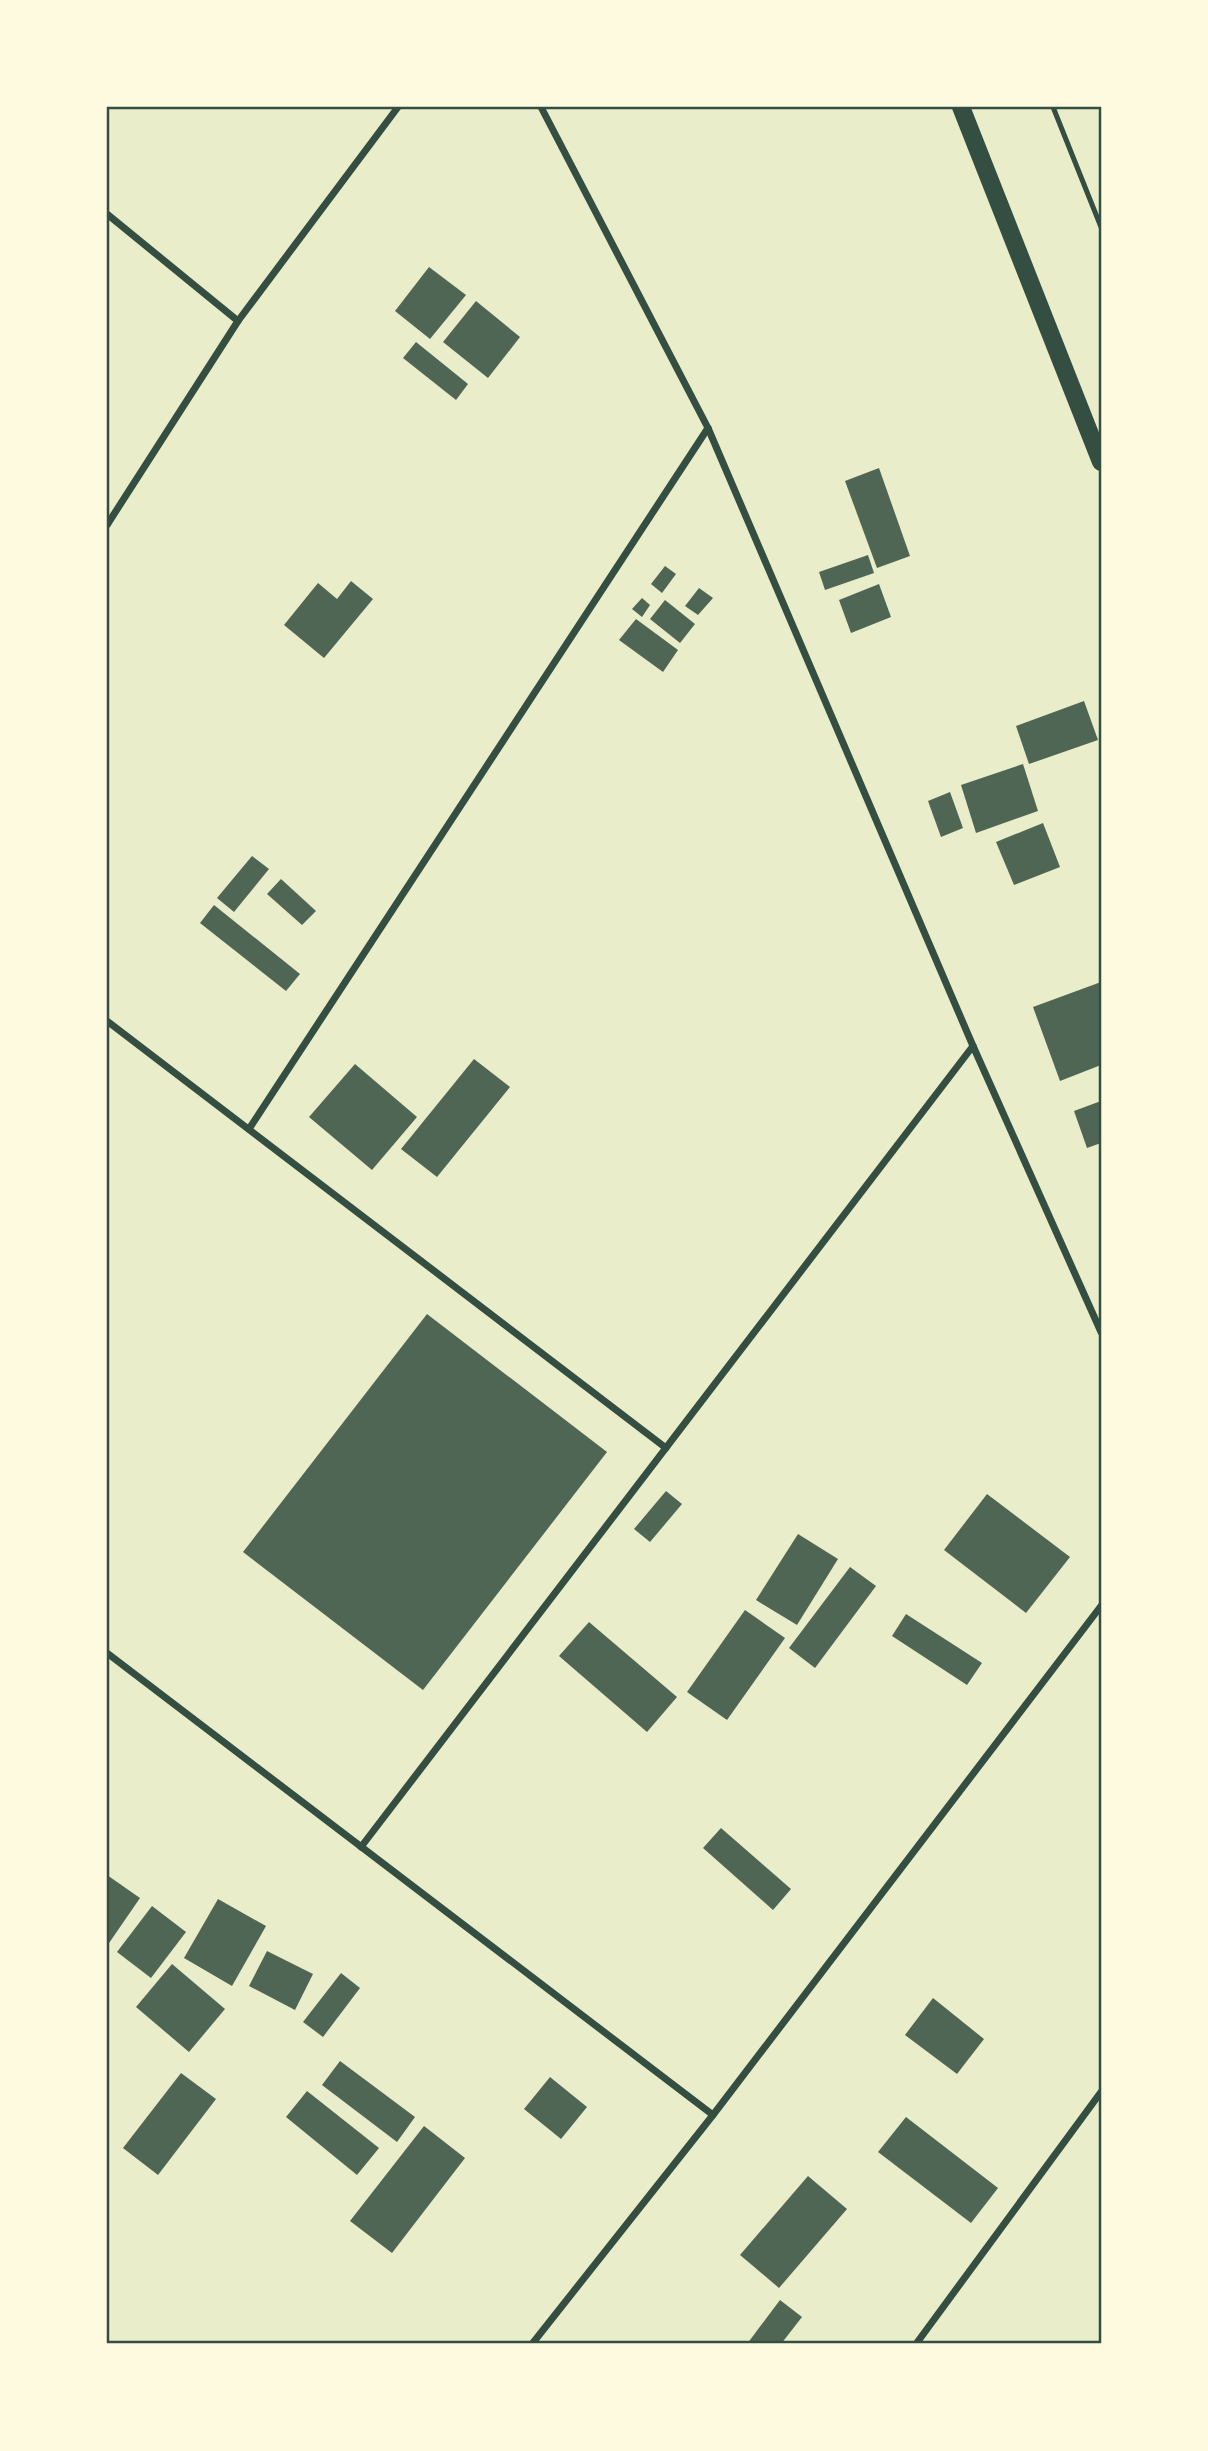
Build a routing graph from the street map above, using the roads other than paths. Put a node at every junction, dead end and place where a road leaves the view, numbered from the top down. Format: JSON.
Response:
{"nodes":[{"id":1,"x":398,"y":107,"type":"edge"},
{"id":2,"x":541,"y":107,"type":"edge"},
{"id":3,"x":961,"y":107,"type":"edge"},
{"id":4,"x":1053,"y":107,"type":"edge"},
{"id":5,"x":107,"y":214,"type":"edge"},
{"id":6,"x":1101,"y":227,"type":"edge"},
{"id":7,"x":238,"y":321,"type":"junction"},
{"id":8,"x":708,"y":428,"type":"junction"},
{"id":9,"x":1101,"y":462,"type":"edge"},
{"id":10,"x":107,"y":525,"type":"edge"},
{"id":11,"x":107,"y":1021,"type":"edge"},
{"id":12,"x":974,"y":1046,"type":"junction"},
{"id":13,"x":249,"y":1129,"type":"junction"},
{"id":14,"x":1101,"y":1332,"type":"edge"},
{"id":15,"x":666,"y":1448,"type":"junction"},
{"id":16,"x":1101,"y":1606,"type":"edge"},
{"id":17,"x":107,"y":1653,"type":"edge"},
{"id":18,"x":361,"y":1847,"type":"junction"},
{"id":19,"x":1101,"y":2092,"type":"edge"},
{"id":20,"x":713,"y":2115,"type":"junction"},
{"id":21,"x":532,"y":2344,"type":"edge"},
{"id":22,"x":916,"y":2344,"type":"edge"}],
"edges":[{"from":1,"to":7,"type":"street"},
{"from":2,"to":8,"type":"street"},
{"from":3,"to":9,"type":"main road"},
{"from":4,"to":6,"type":"lane"},
{"from":5,"to":7,"type":"street"},
{"from":7,"to":10,"type":"street"},
{"from":8,"to":12,"type":"street"},
{"from":8,"to":13,"type":"street"},
{"from":11,"to":13,"type":"street"},
{"from":12,"to":14,"type":"street"},
{"from":12,"to":15,"type":"street"},
{"from":13,"to":15,"type":"street"},
{"from":15,"to":18,"type":"street"},
{"from":16,"to":20,"type":"street"},
{"from":17,"to":18,"type":"street"},
{"from":18,"to":20,"type":"street"},
{"from":19,"to":22,"type":"street"},
{"from":20,"to":21,"type":"street"}]}
